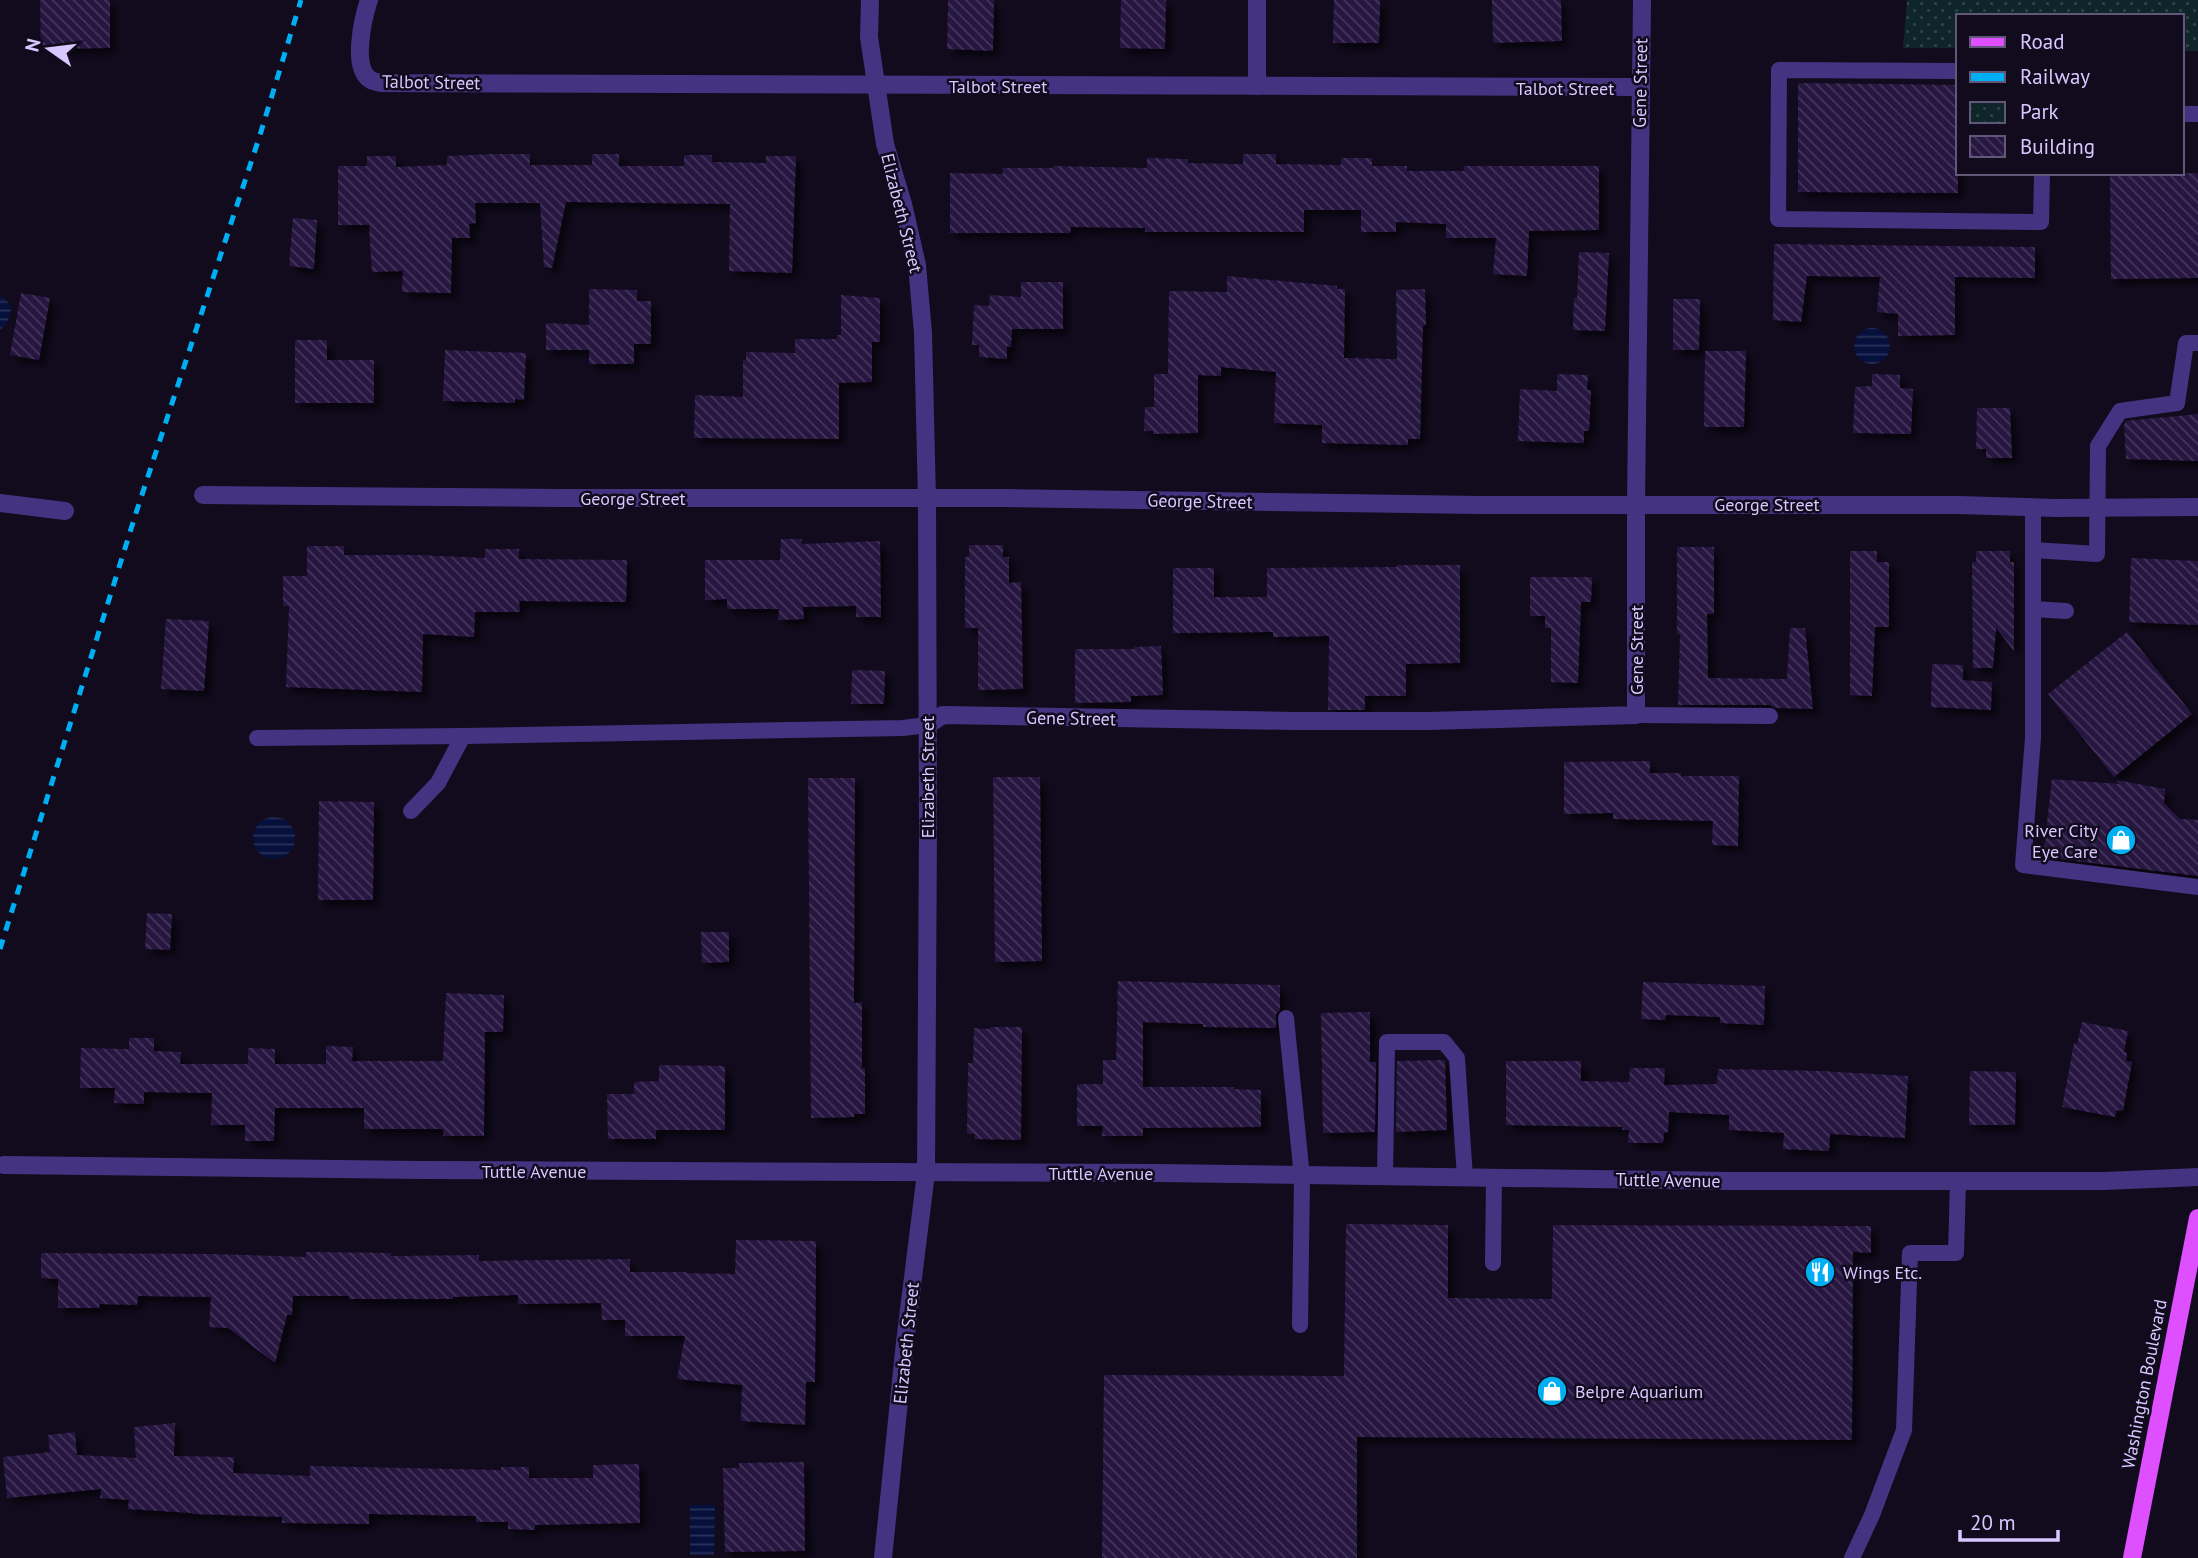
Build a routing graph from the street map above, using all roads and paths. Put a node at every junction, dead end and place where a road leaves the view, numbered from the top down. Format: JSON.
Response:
{"nodes":[{"id":1,"x":369,"y":0,"type":"edge"},
{"id":2,"x":870,"y":0,"type":"edge"},
{"id":3,"x":1257,"y":0,"type":"edge"},
{"id":4,"x":1642,"y":0,"type":"edge"},
{"id":5,"x":1956,"y":71,"type":"edge"},
{"id":6,"x":876,"y":86,"type":"junction"},
{"id":7,"x":1257,"y":86,"type":"junction"},
{"id":8,"x":1640,"y":87,"type":"junction"},
{"id":9,"x":2042,"y":175,"type":"edge"},
{"id":10,"x":2198,"y":342,"type":"edge"},
{"id":11,"x":203,"y":495,"type":"dead end"},
{"id":12,"x":926,"y":499,"type":"junction"},
{"id":13,"x":0,"y":503,"type":"edge"},
{"id":14,"x":1636,"y":504,"type":"junction"},
{"id":15,"x":2198,"y":507,"type":"edge"},
{"id":16,"x":2033,"y":508,"type":"junction"},
{"id":17,"x":2097,"y":508,"type":"junction"},
{"id":18,"x":65,"y":511,"type":"dead end"},
{"id":19,"x":2033,"y":550,"type":"junction"},
{"id":20,"x":2033,"y":609,"type":"junction"},
{"id":21,"x":2066,"y":611,"type":"dead end"},
{"id":22,"x":1636,"y":715,"type":"junction"},
{"id":23,"x":1770,"y":716,"type":"dead end"},
{"id":24,"x":927,"y":725,"type":"junction"},
{"id":25,"x":463,"y":736,"type":"junction"},
{"id":26,"x":257,"y":738,"type":"dead end"},
{"id":27,"x":411,"y":811,"type":"dead end"},
{"id":28,"x":2198,"y":887,"type":"edge"},
{"id":29,"x":1286,"y":1018,"type":"dead end"},
{"id":30,"x":4,"y":1166,"type":"dead end"},
{"id":31,"x":926,"y":1173,"type":"junction"},
{"id":32,"x":1302,"y":1177,"type":"junction"},
{"id":33,"x":1385,"y":1177,"type":"junction"},
{"id":34,"x":2198,"y":1177,"type":"edge"},
{"id":35,"x":1465,"y":1178,"type":"junction"},
{"id":36,"x":1494,"y":1178,"type":"junction"},
{"id":37,"x":1958,"y":1181,"type":"junction"},
{"id":38,"x":2198,"y":1218,"type":"edge"},
{"id":39,"x":1493,"y":1263,"type":"dead end"},
{"id":40,"x":1300,"y":1325,"type":"dead end"},
{"id":41,"x":883,"y":1558,"type":"edge"},
{"id":42,"x":1852,"y":1558,"type":"edge"},
{"id":43,"x":2132,"y":1558,"type":"edge"}],
"edges":[{"from":1,"to":6,"type":"street","name":"Talbot Street"},
{"from":2,"to":6,"type":"street","name":"Elizabeth Street"},
{"from":3,"to":7,"type":"street"},
{"from":4,"to":8,"type":"street","name":"Gene Street"},
{"from":5,"to":9,"type":"lane"},
{"from":6,"to":7,"type":"street","name":"Talbot Street"},
{"from":6,"to":12,"type":"street","name":"Elizabeth Street"},
{"from":7,"to":8,"type":"street","name":"Talbot Street"},
{"from":8,"to":14,"type":"street","name":"Gene Street"},
{"from":10,"to":17,"type":"lane"},
{"from":11,"to":12,"type":"street","name":"George Street"},
{"from":12,"to":14,"type":"street","name":"George Street"},
{"from":12,"to":24,"type":"street","name":"Elizabeth Street"},
{"from":13,"to":18,"type":"street"},
{"from":14,"to":16,"type":"street","name":"George Street"},
{"from":14,"to":22,"type":"street","name":"Gene Street"},
{"from":15,"to":17,"type":"street","name":"George Street"},
{"from":16,"to":17,"type":"street","name":"George Street"},
{"from":16,"to":19,"type":"lane"},
{"from":17,"to":19,"type":"lane"},
{"from":19,"to":20,"type":"lane"},
{"from":20,"to":21,"type":"lane"},
{"from":20,"to":28,"type":"lane"},
{"from":22,"to":23,"type":"lane"},
{"from":22,"to":24,"type":"street","name":"Gene Street"},
{"from":24,"to":25,"type":"lane"},
{"from":24,"to":31,"type":"street","name":"Elizabeth Street"},
{"from":25,"to":26,"type":"lane"},
{"from":25,"to":27,"type":"lane"},
{"from":29,"to":32,"type":"lane"},
{"from":30,"to":31,"type":"street","name":"Tuttle Avenue"},
{"from":31,"to":32,"type":"street","name":"Tuttle Avenue"},
{"from":31,"to":41,"type":"street","name":"Elizabeth Street"},
{"from":32,"to":33,"type":"street","name":"Tuttle Avenue"},
{"from":32,"to":40,"type":"lane"},
{"from":33,"to":35,"type":"street","name":"Tuttle Avenue"},
{"from":33,"to":35,"type":"lane"},
{"from":34,"to":37,"type":"street","name":"Tuttle Avenue"},
{"from":35,"to":36,"type":"street","name":"Tuttle Avenue"},
{"from":36,"to":37,"type":"street","name":"Tuttle Avenue"},
{"from":36,"to":39,"type":"lane"},
{"from":37,"to":42,"type":"lane"},
{"from":38,"to":43,"type":"main road","name":"Washington Boulevard"}]}
